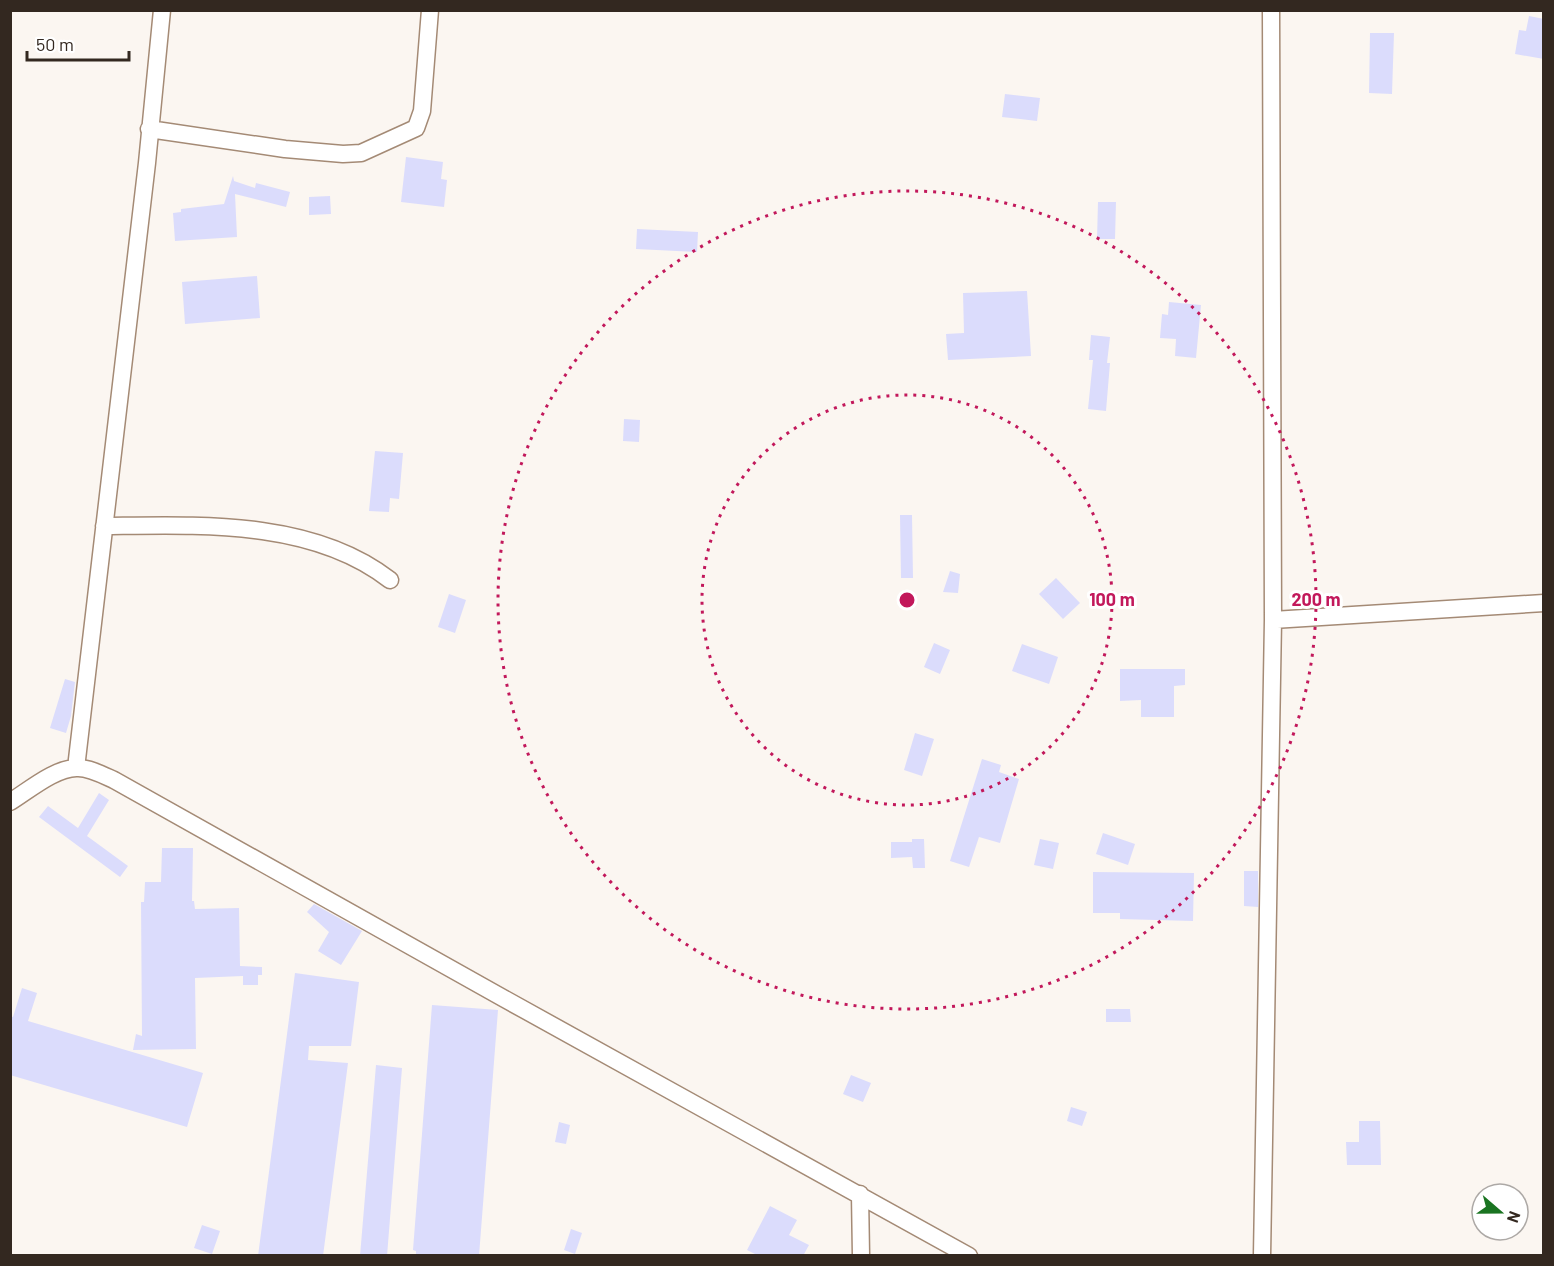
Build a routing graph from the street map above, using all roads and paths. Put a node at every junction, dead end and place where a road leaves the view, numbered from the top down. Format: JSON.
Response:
{"nodes":[{"id":1,"x":162,"y":10,"type":"edge"},
{"id":2,"x":430,"y":10,"type":"edge"},
{"id":3,"x":1271,"y":10,"type":"edge"},
{"id":4,"x":149,"y":129,"type":"junction"},
{"id":5,"x":104,"y":526,"type":"junction"},
{"id":6,"x":390,"y":580,"type":"dead end"},
{"id":7,"x":1544,"y":603,"type":"edge"},
{"id":8,"x":1273,"y":620,"type":"junction"},
{"id":9,"x":76,"y":768,"type":"junction"},
{"id":10,"x":10,"y":802,"type":"edge"},
{"id":11,"x":860,"y":1194,"type":"junction"},
{"id":12,"x":861,"y":1256,"type":"edge"},
{"id":13,"x":969,"y":1256,"type":"edge"},
{"id":14,"x":1262,"y":1256,"type":"edge"}],
"edges":[{"from":1,"to":4,"type":"street"},
{"from":2,"to":4,"type":"street"},
{"from":3,"to":8,"type":"street"},
{"from":4,"to":5,"type":"street"},
{"from":5,"to":6,"type":"street"},
{"from":5,"to":9,"type":"street"},
{"from":7,"to":8,"type":"street"},
{"from":8,"to":14,"type":"street"},
{"from":9,"to":10,"type":"street"},
{"from":9,"to":11,"type":"street"},
{"from":11,"to":12,"type":"street"},
{"from":11,"to":13,"type":"street"}]}
